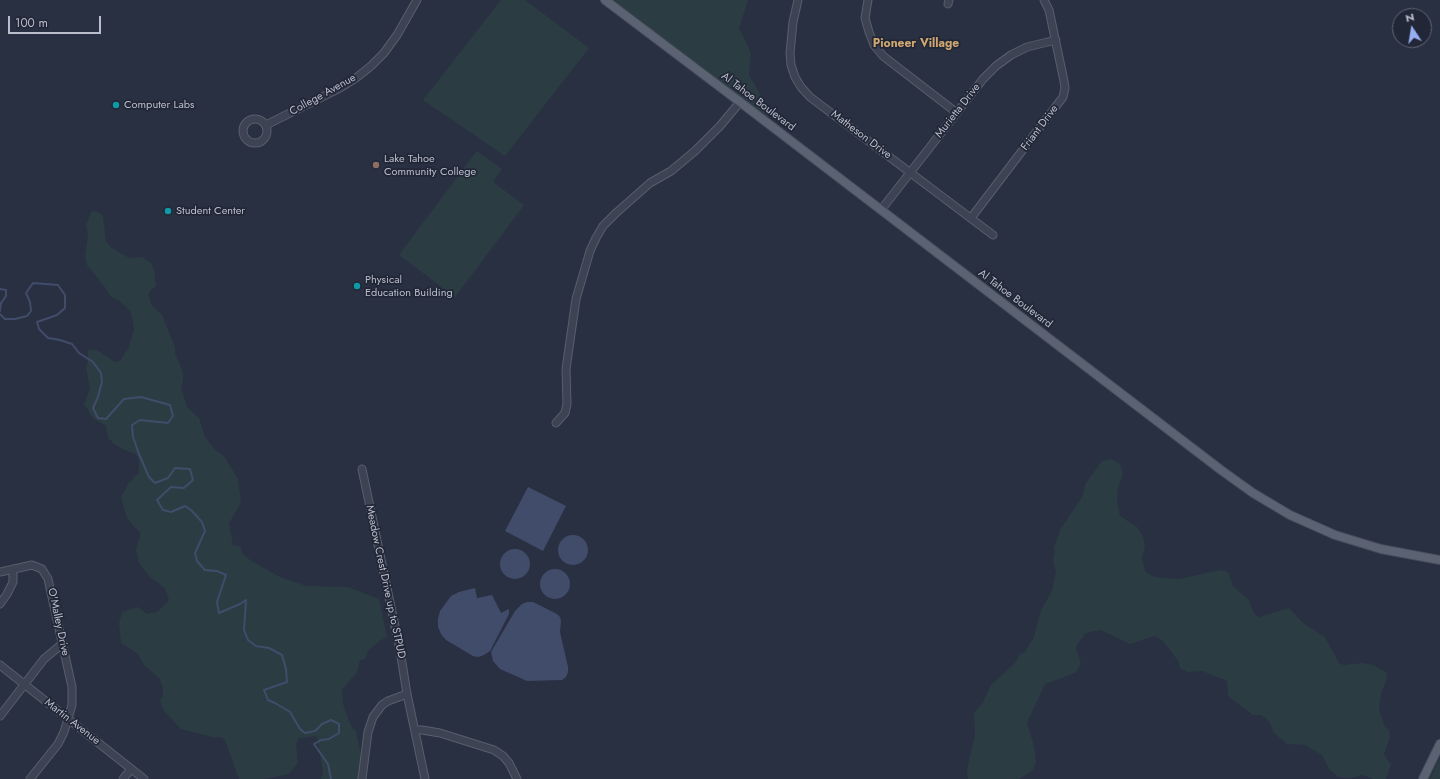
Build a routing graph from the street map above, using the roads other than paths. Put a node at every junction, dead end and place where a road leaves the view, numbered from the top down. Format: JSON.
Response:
{"nodes":[{"id":1,"x":416,"y":0,"type":"edge"},
{"id":2,"x":605,"y":0,"type":"edge"},
{"id":3,"x":798,"y":0,"type":"edge"},
{"id":4,"x":868,"y":0,"type":"edge"},
{"id":5,"x":1044,"y":0,"type":"edge"},
{"id":6,"x":1056,"y":40,"type":"junction"},
{"id":7,"x":740,"y":102,"type":"junction"},
{"id":8,"x":957,"y":113,"type":"junction"},
{"id":9,"x":266,"y":125,"type":"dead end"},
{"id":10,"x":911,"y":172,"type":"junction"},
{"id":11,"x":881,"y":210,"type":"junction"},
{"id":12,"x":971,"y":218,"type":"junction"},
{"id":13,"x":993,"y":235,"type":"dead end"},
{"id":14,"x":556,"y":423,"type":"dead end"},
{"id":15,"x":362,"y":470,"type":"dead end"},
{"id":16,"x":1440,"y":560,"type":"edge"},
{"id":17,"x":13,"y":569,"type":"junction"},
{"id":18,"x":0,"y":572,"type":"edge"},
{"id":19,"x":0,"y":604,"type":"edge"},
{"id":20,"x":62,"y":644,"type":"junction"},
{"id":21,"x":0,"y":665,"type":"edge"},
{"id":22,"x":25,"y":684,"type":"junction"},
{"id":23,"x":407,"y":694,"type":"junction"},
{"id":24,"x":0,"y":716,"type":"edge"},
{"id":25,"x":69,"y":718,"type":"junction"},
{"id":26,"x":415,"y":730,"type":"junction"},
{"id":27,"x":1440,"y":744,"type":"edge"},
{"id":28,"x":131,"y":768,"type":"junction"},
{"id":29,"x":30,"y":779,"type":"edge"},
{"id":30,"x":123,"y":779,"type":"edge"},
{"id":31,"x":144,"y":779,"type":"edge"},
{"id":32,"x":362,"y":779,"type":"edge"},
{"id":33,"x":425,"y":779,"type":"edge"},
{"id":34,"x":517,"y":779,"type":"edge"},
{"id":35,"x":1423,"y":779,"type":"edge"}],
"edges":[{"from":1,"to":9,"type":"street","name":"College Avenue"},
{"from":2,"to":7,"type":"main road","name":"Al Tahoe Boulevard"},
{"from":3,"to":10,"type":"street","name":"Matheson Drive"},
{"from":4,"to":8,"type":"street"},
{"from":5,"to":6,"type":"street","name":"Friant Drive"},
{"from":6,"to":8,"type":"street","name":"Murietta Drive"},
{"from":6,"to":12,"type":"street","name":"Friant Drive"},
{"from":7,"to":11,"type":"main road","name":"Al Tahoe Boulevard"},
{"from":7,"to":14,"type":"street"},
{"from":8,"to":10,"type":"street","name":"Murietta Drive"},
{"from":10,"to":11,"type":"street","name":"Murietta Drive"},
{"from":10,"to":12,"type":"street","name":"Matheson Drive"},
{"from":11,"to":16,"type":"main road","name":"Al Tahoe Boulevard"},
{"from":12,"to":13,"type":"street","name":"Matheson Drive"},
{"from":15,"to":23,"type":"street","name":"Meadow Crest Drive up to STPUD"},
{"from":17,"to":18,"type":"street","name":"O'Malley Drive"},
{"from":17,"to":19,"type":"street"},
{"from":17,"to":20,"type":"street","name":"O'Malley Drive"},
{"from":20,"to":22,"type":"street"},
{"from":20,"to":25,"type":"street","name":"O'Malley Drive"},
{"from":21,"to":22,"type":"street","name":"Martin Avenue"},
{"from":22,"to":24,"type":"street"},
{"from":22,"to":25,"type":"street","name":"Martin Avenue"},
{"from":23,"to":26,"type":"street","name":"Meadow Crest Drive up to STPUD"},
{"from":23,"to":32,"type":"street"},
{"from":25,"to":28,"type":"street","name":"Martin Avenue"},
{"from":25,"to":29,"type":"street","name":"O'Malley Drive"},
{"from":26,"to":33,"type":"street","name":"Meadow Crest Drive up to STPUD"},
{"from":26,"to":34,"type":"street"},
{"from":27,"to":35,"type":"main road"},
{"from":28,"to":30,"type":"street"},
{"from":28,"to":31,"type":"street","name":"Martin Avenue"}]}
